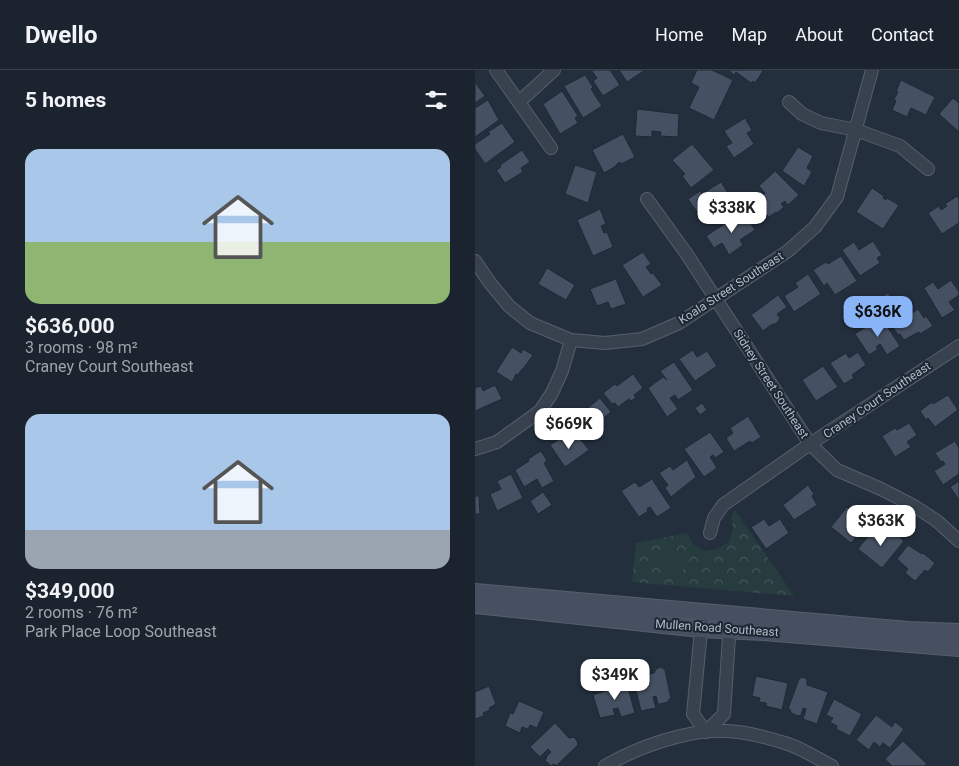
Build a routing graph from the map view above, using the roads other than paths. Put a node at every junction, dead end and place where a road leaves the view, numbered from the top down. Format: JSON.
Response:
{"nodes":[{"id":1,"x":496,"y":70,"type":"edge"},
{"id":2,"x":554,"y":70,"type":"edge"},
{"id":3,"x":872,"y":70,"type":"edge"},
{"id":4,"x":519,"y":102,"type":"junction"},
{"id":5,"x":789,"y":102,"type":"dead end"},
{"id":6,"x":855,"y":130,"type":"junction"},
{"id":7,"x":551,"y":148,"type":"dead end"},
{"id":8,"x":928,"y":169,"type":"dead end"},
{"id":9,"x":647,"y":198,"type":"dead end"},
{"id":10,"x":475,"y":261,"type":"edge"},
{"id":11,"x":716,"y":299,"type":"junction"},
{"id":12,"x":571,"y":340,"type":"junction"},
{"id":13,"x":959,"y":346,"type":"edge"},
{"id":14,"x":810,"y":444,"type":"junction"},
{"id":15,"x":475,"y":449,"type":"edge"},
{"id":16,"x":710,"y":533,"type":"dead end"},
{"id":17,"x":959,"y":541,"type":"edge"},
{"id":18,"x":475,"y":592,"type":"edge"},
{"id":19,"x":475,"y":605,"type":"edge"},
{"id":20,"x":703,"y":612,"type":"junction"},
{"id":21,"x":730,"y":622,"type":"junction"},
{"id":22,"x":701,"y":629,"type":"junction"},
{"id":23,"x":959,"y":632,"type":"edge"},
{"id":24,"x":959,"y":648,"type":"edge"},
{"id":25,"x":707,"y":732,"type":"junction"},
{"id":26,"x":605,"y":766,"type":"edge"},
{"id":27,"x":832,"y":766,"type":"edge"}],
"edges":[{"from":1,"to":4,"type":"street"},
{"from":2,"to":4,"type":"street"},
{"from":3,"to":6,"type":"street","name":"Koala Street Southeast"},
{"from":4,"to":7,"type":"street"},
{"from":5,"to":6,"type":"street"},
{"from":6,"to":8,"type":"street"},
{"from":6,"to":11,"type":"street","name":"Koala Street Southeast"},
{"from":9,"to":11,"type":"street","name":"Sidney Street Southeast"},
{"from":10,"to":12,"type":"street","name":"Koala Street Southeast"},
{"from":11,"to":12,"type":"street","name":"Koala Street Southeast"},
{"from":11,"to":14,"type":"street","name":"Sidney Street Southeast"},
{"from":12,"to":15,"type":"street"},
{"from":13,"to":14,"type":"street","name":"Craney Court Southeast"},
{"from":14,"to":16,"type":"street","name":"Craney Court Southeast"},
{"from":14,"to":17,"type":"street","name":"Sidney Street Southeast"},
{"from":18,"to":20,"type":"street","name":"Mullen Road Southeast"},
{"from":19,"to":22,"type":"street","name":"Mullen Road Southeast"},
{"from":20,"to":21,"type":"street","name":"Mullen Road Southeast"},
{"from":20,"to":22,"type":"street"},
{"from":21,"to":22,"type":"street","name":"Mullen Road Southeast"},
{"from":21,"to":23,"type":"street","name":"Mullen Road Southeast"},
{"from":21,"to":24,"type":"street","name":"Mullen Road Southeast"},
{"from":21,"to":25,"type":"street"},
{"from":22,"to":25,"type":"street"},
{"from":25,"to":26,"type":"street"},
{"from":25,"to":27,"type":"street"}]}
